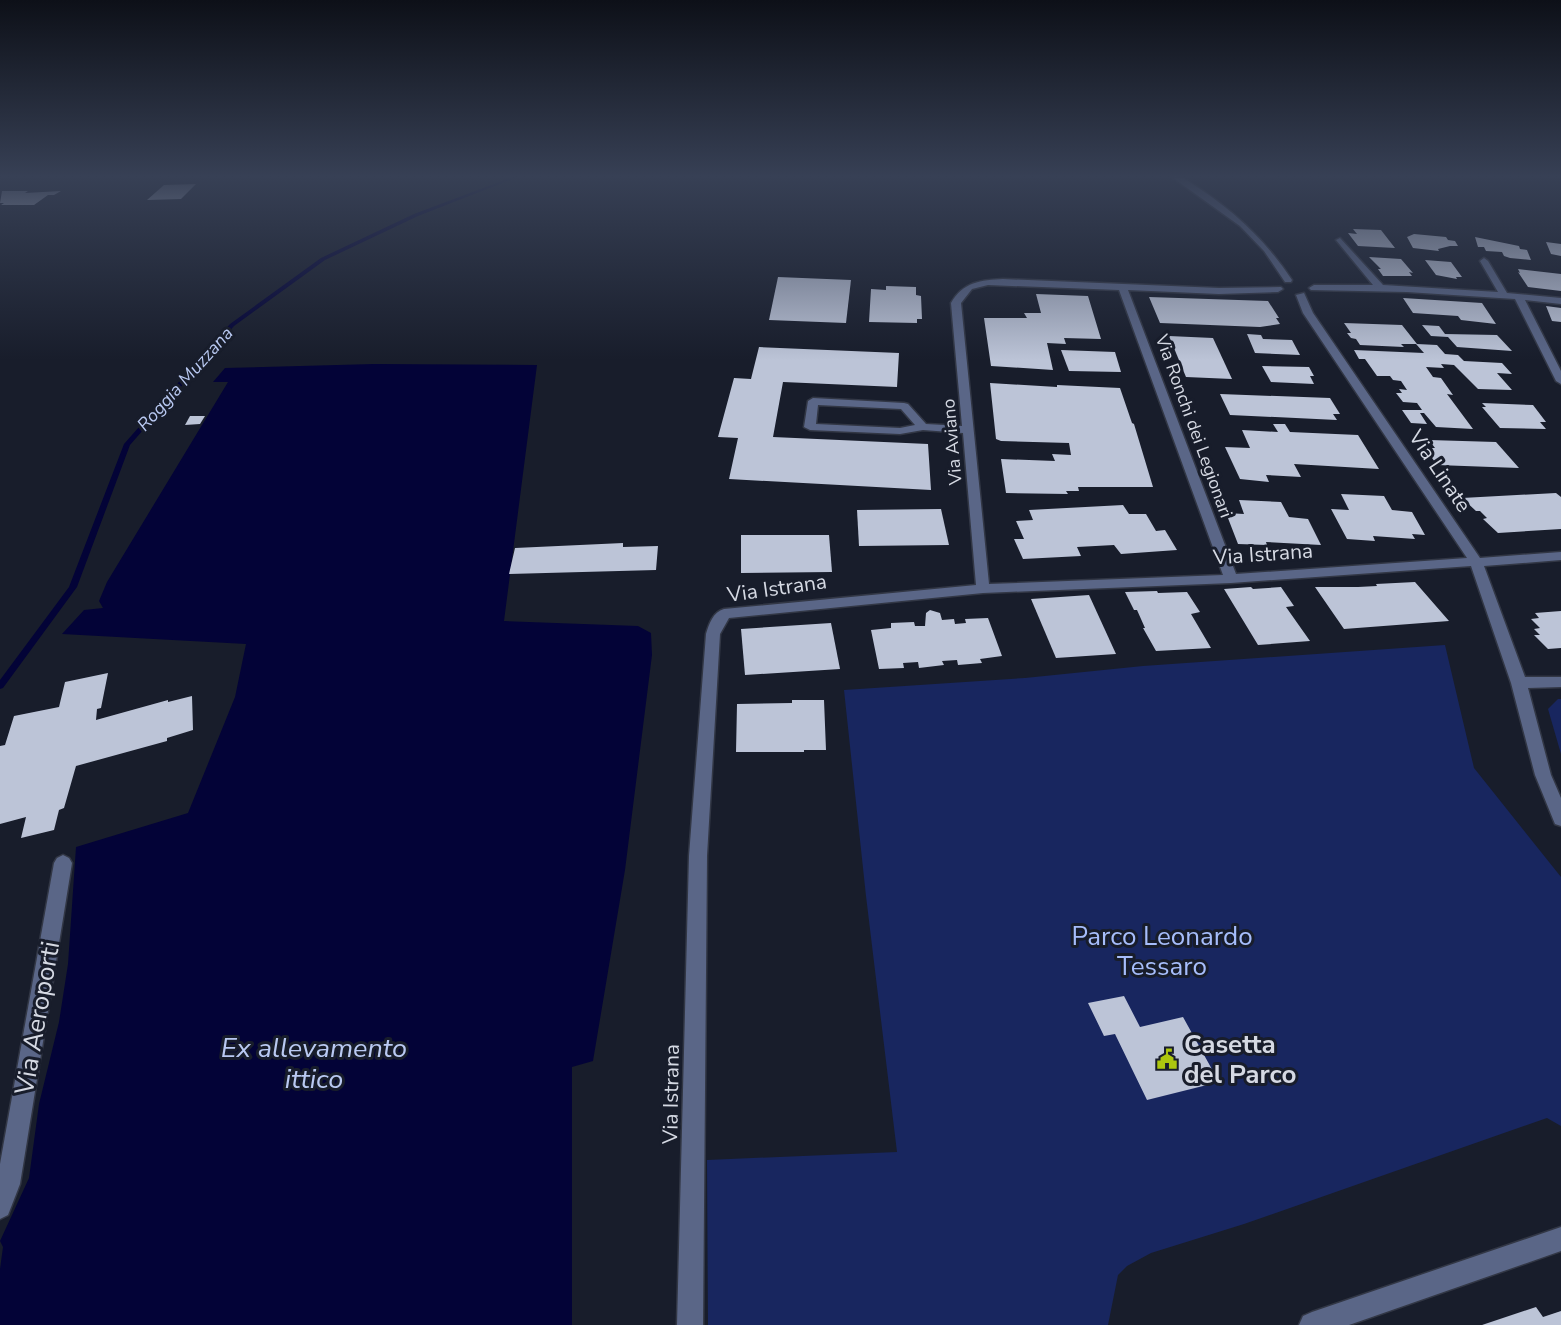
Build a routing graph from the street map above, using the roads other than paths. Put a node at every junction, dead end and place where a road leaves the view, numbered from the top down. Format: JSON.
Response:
{"nodes":[{"id":1,"x":1255,"y":237,"type":"edge"},
{"id":2,"x":1340,"y":240,"type":"dead end"},
{"id":3,"x":1484,"y":261,"type":"dead end"},
{"id":4,"x":1288,"y":280,"type":"junction"},
{"id":5,"x":1122,"y":286,"type":"junction"},
{"id":6,"x":1306,"y":287,"type":"junction"},
{"id":7,"x":1380,"y":288,"type":"junction"},
{"id":8,"x":1278,"y":289,"type":"junction"},
{"id":9,"x":1504,"y":295,"type":"junction"},
{"id":10,"x":1518,"y":296,"type":"junction"},
{"id":11,"x":1561,"y":301,"type":"edge"},
{"id":12,"x":1555,"y":359,"type":"edge"},
{"id":13,"x":1561,"y":381,"type":"edge"},
{"id":14,"x":923,"y":427,"type":"junction"},
{"id":15,"x":969,"y":430,"type":"junction"},
{"id":16,"x":1561,"y":556,"type":"edge"},
{"id":17,"x":1476,"y":562,"type":"junction"},
{"id":18,"x":1232,"y":579,"type":"junction"},
{"id":19,"x":983,"y":590,"type":"junction"},
{"id":20,"x":1561,"y":682,"type":"edge"},
{"id":21,"x":1519,"y":683,"type":"junction"},
{"id":22,"x":1561,"y":819,"type":"edge"},
{"id":23,"x":63,"y":863,"type":"dead end"},
{"id":24,"x":0,"y":1207,"type":"edge"},
{"id":25,"x":1561,"y":1239,"type":"edge"},
{"id":26,"x":690,"y":1325,"type":"edge"},
{"id":27,"x":1312,"y":1325,"type":"edge"}],
"edges":[{"from":1,"to":4,"type":"street"},
{"from":2,"to":7,"type":"street"},
{"from":3,"to":9,"type":"street"},
{"from":4,"to":6,"type":"street"},
{"from":4,"to":8,"type":"street"},
{"from":5,"to":8,"type":"street"},
{"from":5,"to":15,"type":"street","name":"Via Aviano"},
{"from":5,"to":18,"type":"street","name":"Via Ronchi dei Legionari"},
{"from":6,"to":7,"type":"street"},
{"from":6,"to":8,"type":"street"},
{"from":6,"to":17,"type":"street","name":"Via Linate"},
{"from":7,"to":9,"type":"street"},
{"from":9,"to":10,"type":"street"},
{"from":10,"to":11,"type":"street"},
{"from":10,"to":12,"type":"street"},
{"from":12,"to":13,"type":"street"},
{"from":14,"to":14,"type":"street"},
{"from":14,"to":15,"type":"street"},
{"from":15,"to":19,"type":"street","name":"Via Aviano"},
{"from":16,"to":17,"type":"street","name":"Via Istrana"},
{"from":17,"to":18,"type":"street","name":"Via Istrana"},
{"from":17,"to":21,"type":"street","name":"Via Linate"},
{"from":18,"to":19,"type":"street","name":"Via Istrana"},
{"from":19,"to":26,"type":"street","name":"Via Istrana"},
{"from":20,"to":21,"type":"street"},
{"from":21,"to":22,"type":"street","name":"Via Linate"},
{"from":23,"to":24,"type":"street","name":"Via Aeroporti"},
{"from":25,"to":27,"type":"street"}]}
